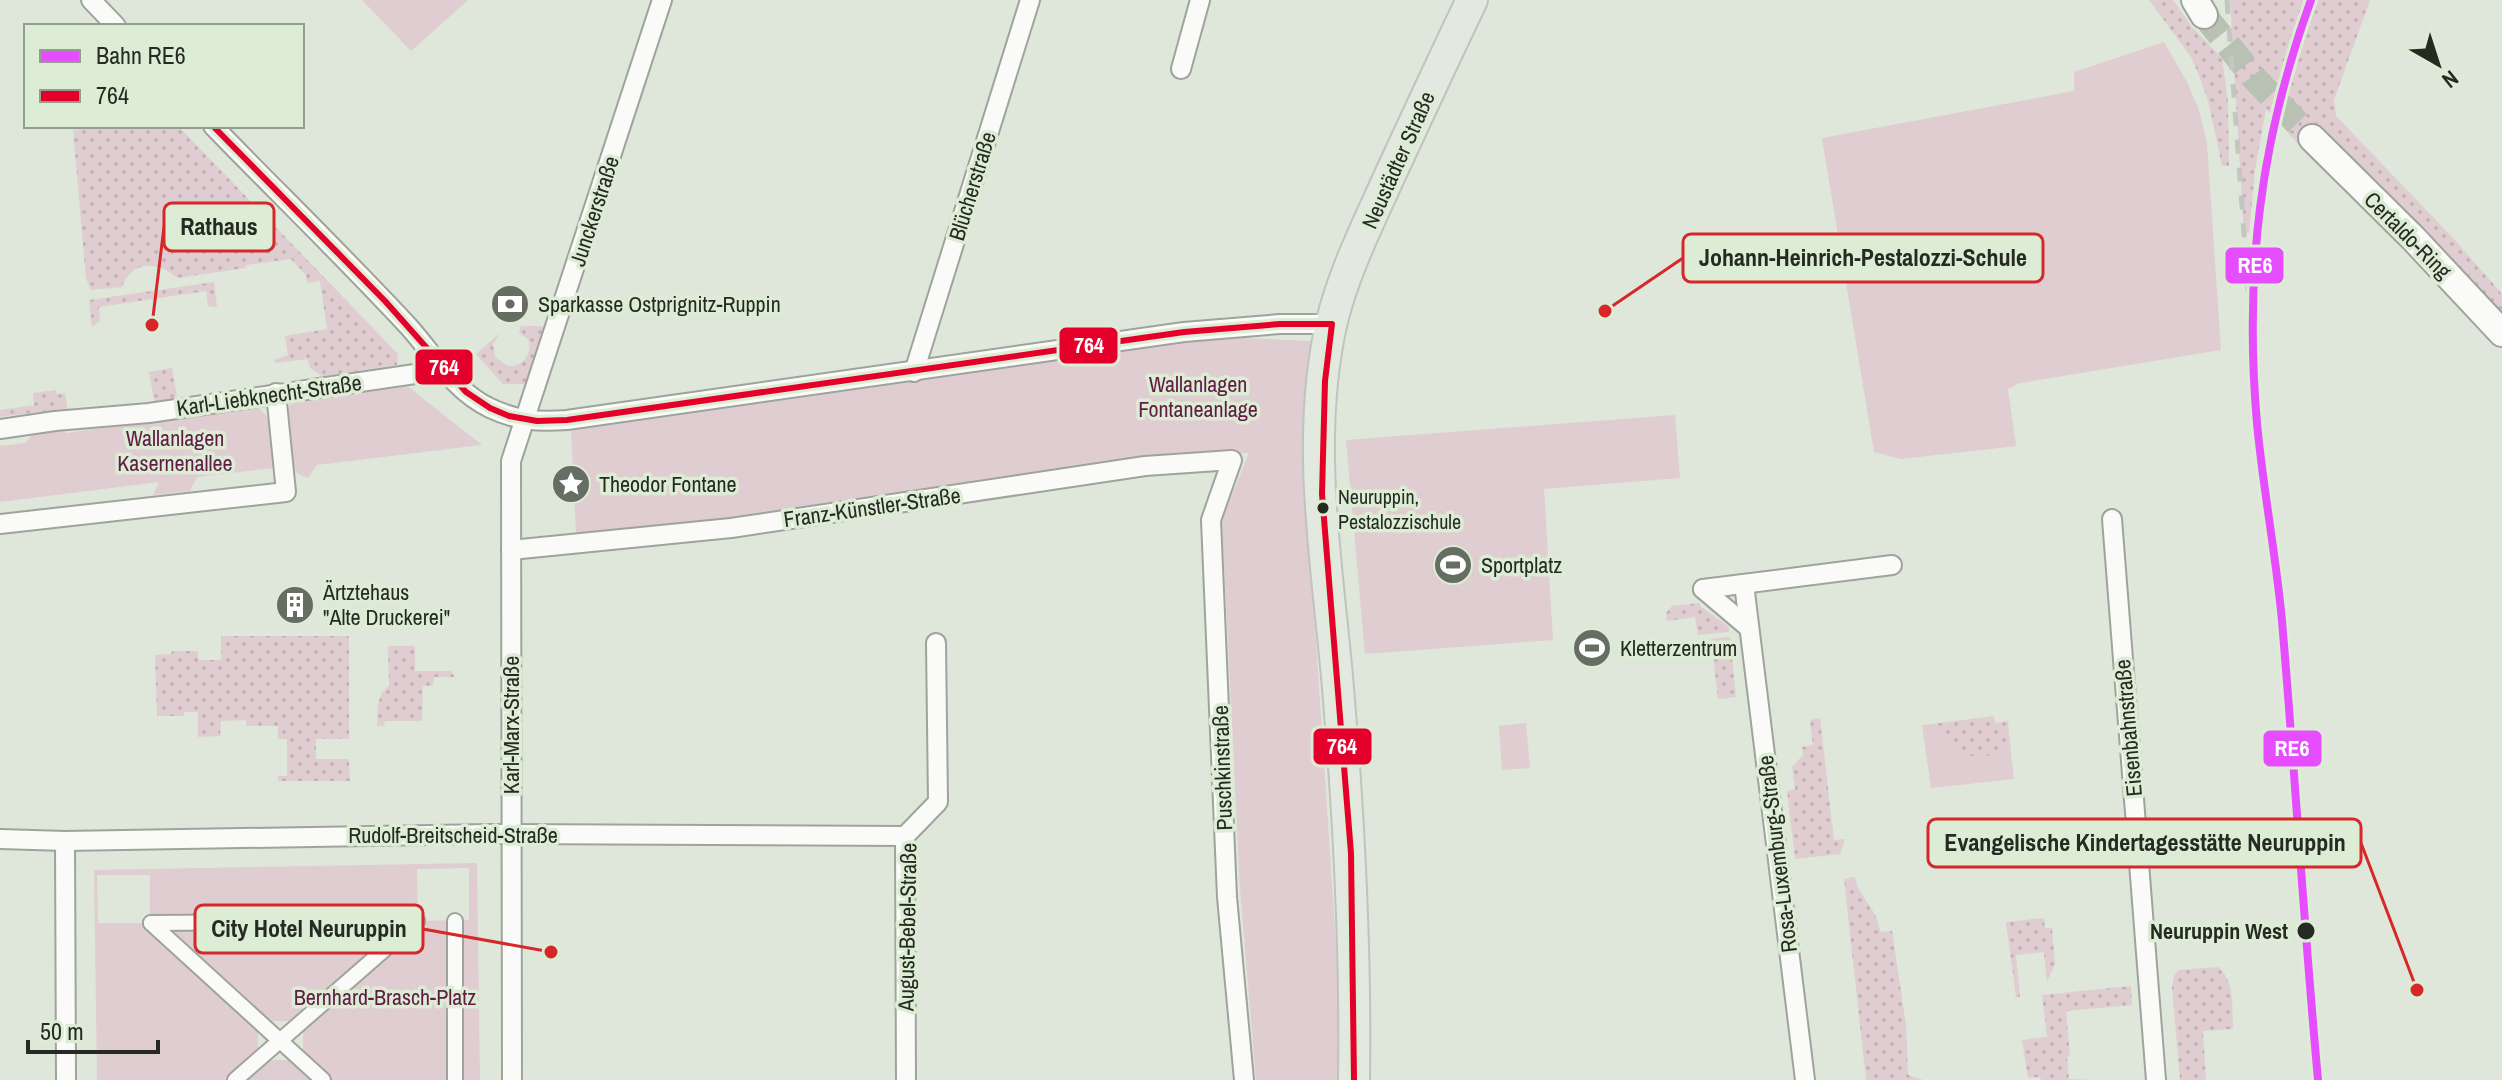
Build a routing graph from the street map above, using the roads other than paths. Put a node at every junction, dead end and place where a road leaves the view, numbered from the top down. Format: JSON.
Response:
{"nodes":[{"id":1,"x":91,"y":0,"type":"edge"},
{"id":2,"x":662,"y":0,"type":"edge"},
{"id":3,"x":1030,"y":0,"type":"edge"},
{"id":4,"x":1200,"y":0,"type":"edge"},
{"id":5,"x":1472,"y":0,"type":"edge"},
{"id":6,"x":114,"y":24,"type":"edge"},
{"id":7,"x":1181,"y":69,"type":"dead end"},
{"id":8,"x":215,"y":128,"type":"edge"},
{"id":9,"x":2312,"y":138,"type":"tunnel mouth"},
{"id":10,"x":1332,"y":324,"type":"junction"},
{"id":11,"x":2502,"y":333,"type":"edge"},
{"id":12,"x":442,"y":370,"type":"junction"},
{"id":13,"x":914,"y":372,"type":"junction"},
{"id":14,"x":276,"y":393,"type":"junction"},
{"id":15,"x":524,"y":421,"type":"junction"},
{"id":16,"x":0,"y":429,"type":"edge"},
{"id":17,"x":1232,"y":460,"type":"joint"},
{"id":18,"x":2112,"y":519,"type":"dead end"},
{"id":19,"x":0,"y":524,"type":"edge"},
{"id":20,"x":511,"y":550,"type":"junction"},
{"id":21,"x":1892,"y":565,"type":"dead end"},
{"id":22,"x":1744,"y":584,"type":"junction"},
{"id":23,"x":1749,"y":628,"type":"junction"},
{"id":24,"x":936,"y":643,"type":"dead end"},
{"id":25,"x":510,"y":834,"type":"junction"},
{"id":26,"x":905,"y":836,"type":"junction"},
{"id":27,"x":0,"y":839,"type":"edge"},
{"id":28,"x":65,"y":841,"type":"junction"},
{"id":29,"x":455,"y":921,"type":"dead end"},
{"id":30,"x":279,"y":1041,"type":"junction"},
{"id":31,"x":66,"y":1080,"type":"edge"},
{"id":32,"x":235,"y":1080,"type":"edge"},
{"id":33,"x":323,"y":1080,"type":"edge"},
{"id":34,"x":455,"y":1080,"type":"edge"},
{"id":35,"x":512,"y":1080,"type":"edge"},
{"id":36,"x":906,"y":1080,"type":"edge"},
{"id":37,"x":1244,"y":1080,"type":"edge"},
{"id":38,"x":1354,"y":1080,"type":"edge"},
{"id":39,"x":1805,"y":1080,"type":"edge"},
{"id":40,"x":2156,"y":1080,"type":"edge"}],
"edges":[{"from":1,"to":6,"type":"street"},
{"from":2,"to":15,"type":"street","name":"Junckerstraße"},
{"from":3,"to":13,"type":"street","name":"Blücherstraße"},
{"from":4,"to":7,"type":"street"},
{"from":5,"to":10,"type":"main road","name":"Neustädter Straße"},
{"from":8,"to":12,"type":"street"},
{"from":9,"to":11,"type":"main road","name":"Certaldo-Ring"},
{"from":10,"to":13,"type":"street"},
{"from":10,"to":38,"type":"main road"},
{"from":12,"to":14,"type":"street","name":"Karl-Liebknecht-Straße"},
{"from":12,"to":15,"type":"street"},
{"from":13,"to":15,"type":"street"},
{"from":14,"to":16,"type":"street","name":"Karl-Liebknecht-Straße"},
{"from":14,"to":19,"type":"street"},
{"from":15,"to":20,"type":"street","name":"Karl-Marx-Straße"},
{"from":17,"to":20,"type":"street","name":"Franz-Künstler-Straße"},
{"from":17,"to":37,"type":"street","name":"Puschkinstraße"},
{"from":18,"to":40,"type":"street","name":"Eisenbahnstraße"},
{"from":20,"to":25,"type":"street","name":"Karl-Marx-Straße"},
{"from":21,"to":22,"type":"street"},
{"from":22,"to":23,"type":"street","name":"Rosa-Luxemburg-Straße"},
{"from":22,"to":23,"type":"street"},
{"from":23,"to":39,"type":"street","name":"Rosa-Luxemburg-Straße"},
{"from":24,"to":26,"type":"street","name":"August-Bebel-Straße"},
{"from":25,"to":26,"type":"street","name":"Rudolf-Breitscheid-Straße"},
{"from":25,"to":28,"type":"street","name":"Rudolf-Breitscheid-Straße"},
{"from":25,"to":35,"type":"street","name":"Karl-Marx-Straße"},
{"from":26,"to":36,"type":"street","name":"August-Bebel-Straße"},
{"from":27,"to":28,"type":"street","name":"Rudolf-Breitscheid-Straße"},
{"from":28,"to":31,"type":"street"},
{"from":29,"to":34,"type":"street"},
{"from":30,"to":30,"type":"street"},
{"from":30,"to":32,"type":"street"},
{"from":30,"to":33,"type":"street"}]}
